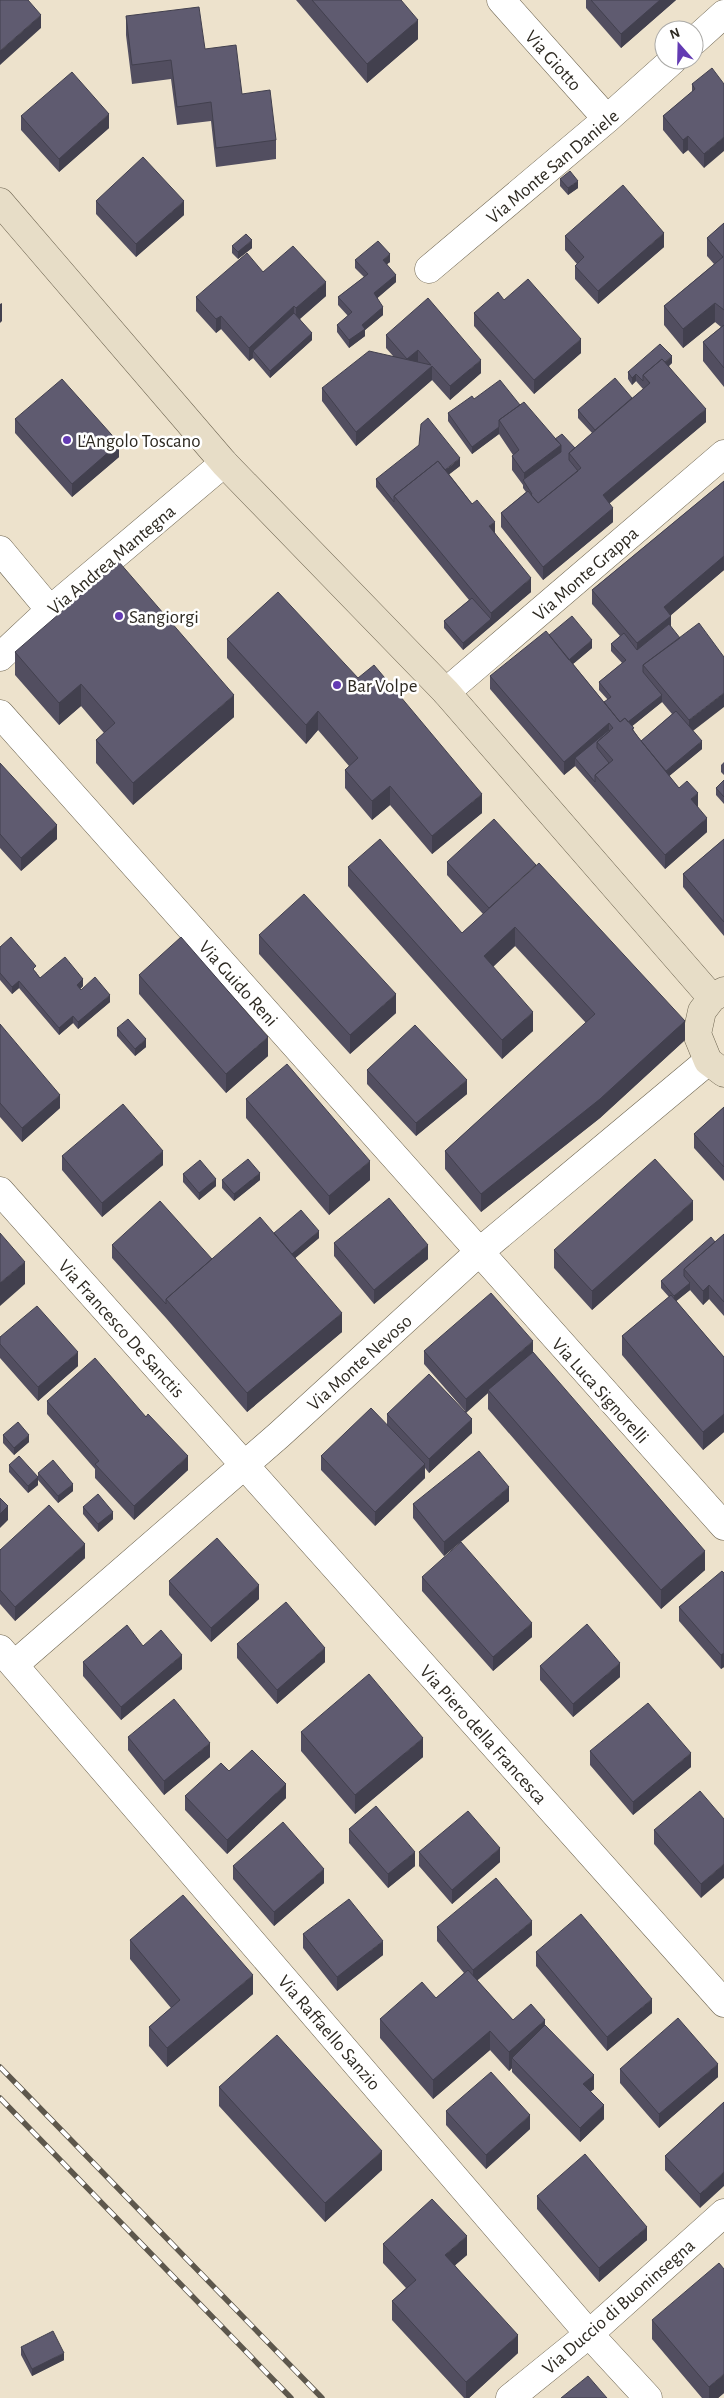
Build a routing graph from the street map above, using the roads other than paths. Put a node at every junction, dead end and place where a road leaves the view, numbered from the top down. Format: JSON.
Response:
{"nodes":[{"id":1,"x":501,"y":0,"type":"edge"},
{"id":2,"x":724,"y":14,"type":"edge"},
{"id":3,"x":704,"y":32,"type":"edge"},
{"id":4,"x":662,"y":70,"type":"edge"},
{"id":5,"x":607,"y":119,"type":"junction"},
{"id":6,"x":0,"y":202,"type":"edge"},
{"id":7,"x":429,"y":269,"type":"dead end"},
{"id":8,"x":724,"y":454,"type":"edge"},
{"id":9,"x":224,"y":463,"type":"junction"},
{"id":10,"x":0,"y":550,"type":"edge"},
{"id":11,"x":50,"y":610,"type":"junction"},
{"id":12,"x":0,"y":657,"type":"edge"},
{"id":13,"x":446,"y":692,"type":"junction"},
{"id":14,"x":0,"y":714,"type":"edge"},
{"id":15,"x":718,"y":995,"type":"edge"},
{"id":16,"x":716,"y":1067,"type":"edge"},
{"id":17,"x":0,"y":1191,"type":"edge"},
{"id":18,"x":478,"y":1253,"type":"junction"},
{"id":19,"x":244,"y":1466,"type":"junction"},
{"id":20,"x":724,"y":1526,"type":"edge"},
{"id":21,"x":7,"y":1657,"type":"edge"},
{"id":22,"x":724,"y":2002,"type":"edge"},
{"id":23,"x":724,"y":2213,"type":"edge"},
{"id":24,"x":589,"y":2334,"type":"junction"},
{"id":25,"x":510,"y":2398,"type":"edge"},
{"id":26,"x":648,"y":2398,"type":"edge"}],
"edges":[{"from":1,"to":5,"type":"street","name":"Via Giotto"},
{"from":2,"to":3,"type":"street"},
{"from":4,"to":5,"type":"street","name":"Via Monte San Daniele"},
{"from":5,"to":7,"type":"street","name":"Via Monte San Daniele"},
{"from":6,"to":9,"type":"street"},
{"from":8,"to":13,"type":"street","name":"Via Monte Grappa"},
{"from":9,"to":11,"type":"street","name":"Via Andrea Mantegna"},
{"from":9,"to":13,"type":"street"},
{"from":10,"to":11,"type":"street"},
{"from":11,"to":12,"type":"street","name":"Via Andrea Mantegna"},
{"from":13,"to":15,"type":"street"},
{"from":14,"to":18,"type":"street","name":"Via Guido Reni"},
{"from":15,"to":16,"type":"street"},
{"from":16,"to":18,"type":"street","name":"Via Monte Nevoso"},
{"from":17,"to":19,"type":"street","name":"Via Francesco De Sanctis"},
{"from":18,"to":19,"type":"street","name":"Via Monte Nevoso"},
{"from":18,"to":20,"type":"street","name":"Via Luca Signorelli"},
{"from":19,"to":21,"type":"street","name":"Via Monte Nevoso"},
{"from":19,"to":22,"type":"street","name":"Via Piero della Francesca"},
{"from":21,"to":24,"type":"street","name":"Via Raffaello Sanzio"},
{"from":23,"to":24,"type":"street","name":"Via Duccio di Buoninsegna"},
{"from":24,"to":25,"type":"street","name":"Via Duccio di Buoninsegna"},
{"from":24,"to":26,"type":"street","name":"Via Raffaello Sanzio"}]}
